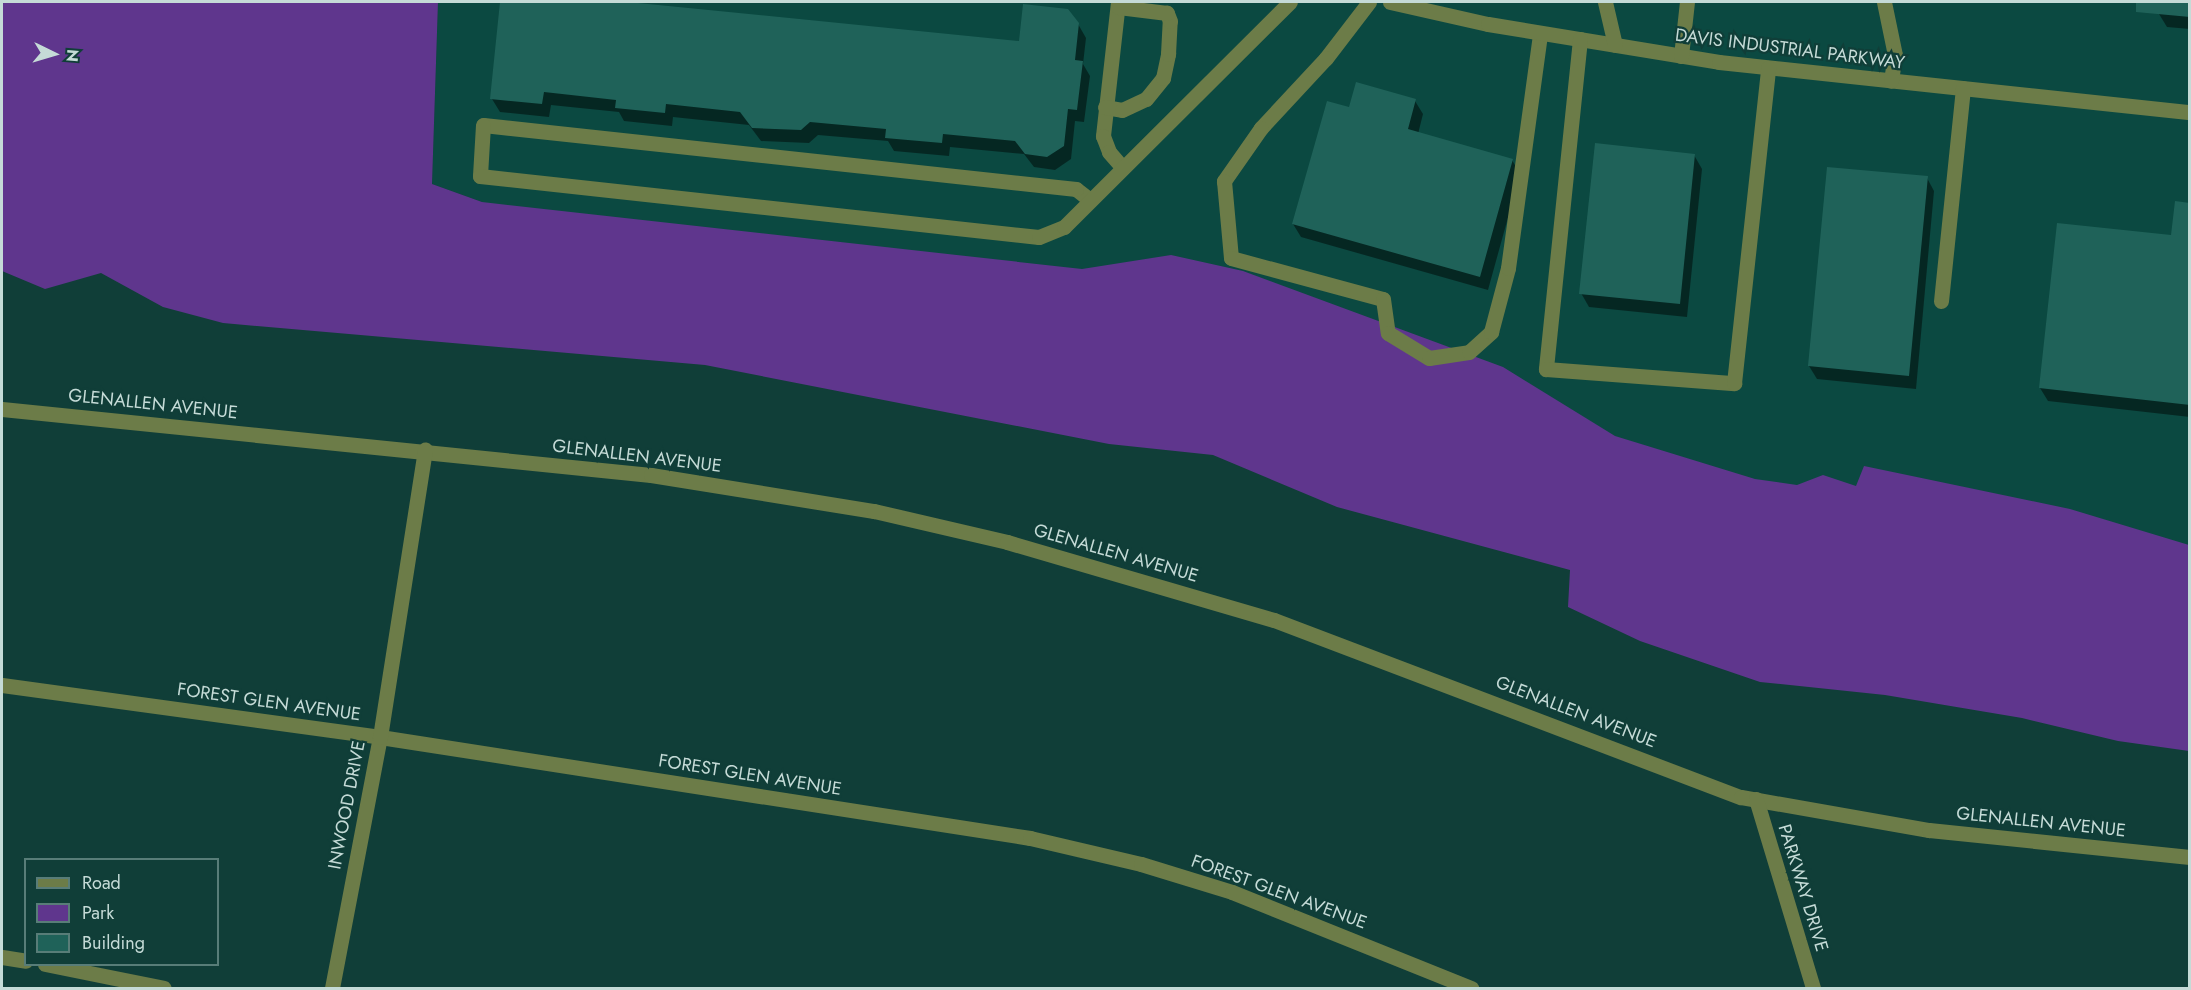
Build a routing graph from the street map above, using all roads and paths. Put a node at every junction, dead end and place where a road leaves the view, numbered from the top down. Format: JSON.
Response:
{"nodes":[{"id":1,"x":1290,"y":2,"type":"edge"},
{"id":2,"x":1369,"y":2,"type":"edge"},
{"id":3,"x":1390,"y":2,"type":"edge"},
{"id":4,"x":1605,"y":2,"type":"edge"},
{"id":5,"x":1687,"y":2,"type":"edge"},
{"id":6,"x":1884,"y":2,"type":"edge"},
{"id":7,"x":1118,"y":4,"type":"edge"},
{"id":8,"x":1540,"y":33,"type":"junction"},
{"id":9,"x":1580,"y":39,"type":"junction"},
{"id":10,"x":1615,"y":45,"type":"junction"},
{"id":11,"x":1681,"y":56,"type":"junction"},
{"id":12,"x":1768,"y":68,"type":"junction"},
{"id":13,"x":1891,"y":81,"type":"junction"},
{"id":14,"x":1963,"y":88,"type":"junction"},
{"id":15,"x":1105,"y":107,"type":"junction"},
{"id":16,"x":2190,"y":112,"type":"edge"},
{"id":17,"x":1123,"y":168,"type":"junction"},
{"id":18,"x":1090,"y":200,"type":"junction"},
{"id":19,"x":1941,"y":301,"type":"dead end"},
{"id":20,"x":2,"y":409,"type":"edge"},
{"id":21,"x":425,"y":450,"type":"junction"},
{"id":22,"x":2,"y":685,"type":"edge"},
{"id":23,"x":380,"y":737,"type":"junction"},
{"id":24,"x":1756,"y":799,"type":"junction"},
{"id":25,"x":2190,"y":857,"type":"edge"},
{"id":26,"x":2,"y":957,"type":"edge"},
{"id":27,"x":24,"y":961,"type":"edge"},
{"id":28,"x":55,"y":966,"type":"edge"},
{"id":29,"x":164,"y":988,"type":"edge"},
{"id":30,"x":332,"y":988,"type":"edge"},
{"id":31,"x":1471,"y":988,"type":"edge"},
{"id":32,"x":1813,"y":988,"type":"edge"}],
"edges":[{"from":1,"to":17,"type":"street"},
{"from":2,"to":8,"type":"street"},
{"from":3,"to":8,"type":"street","name":"DAVIS INDUSTRIAL PARKWAY"},
{"from":4,"to":10,"type":"street"},
{"from":5,"to":11,"type":"street"},
{"from":6,"to":13,"type":"street"},
{"from":7,"to":15,"type":"street"},
{"from":7,"to":15,"type":"street"},
{"from":8,"to":9,"type":"street","name":"DAVIS INDUSTRIAL PARKWAY"},
{"from":9,"to":10,"type":"street","name":"DAVIS INDUSTRIAL PARKWAY"},
{"from":9,"to":12,"type":"street"},
{"from":10,"to":11,"type":"street","name":"DAVIS INDUSTRIAL PARKWAY"},
{"from":11,"to":12,"type":"street","name":"DAVIS INDUSTRIAL PARKWAY"},
{"from":12,"to":13,"type":"street","name":"DAVIS INDUSTRIAL PARKWAY"},
{"from":13,"to":14,"type":"street","name":"DAVIS INDUSTRIAL PARKWAY"},
{"from":14,"to":16,"type":"street","name":"DAVIS INDUSTRIAL PARKWAY"},
{"from":14,"to":19,"type":"street"},
{"from":15,"to":17,"type":"street"},
{"from":17,"to":18,"type":"street"},
{"from":18,"to":18,"type":"street"},
{"from":20,"to":21,"type":"street","name":"GLENALLEN AVENUE"},
{"from":21,"to":23,"type":"street","name":"INWOOD DRIVE"},
{"from":21,"to":24,"type":"street","name":"GLENALLEN AVENUE"},
{"from":22,"to":23,"type":"street","name":"FOREST GLEN AVENUE"},
{"from":23,"to":30,"type":"street","name":"INWOOD DRIVE"},
{"from":23,"to":31,"type":"street","name":"FOREST GLEN AVENUE"},
{"from":24,"to":25,"type":"street","name":"GLENALLEN AVENUE"},
{"from":24,"to":32,"type":"street","name":"PARKWAY DRIVE"},
{"from":26,"to":27,"type":"street"},
{"from":28,"to":29,"type":"street"}]}
